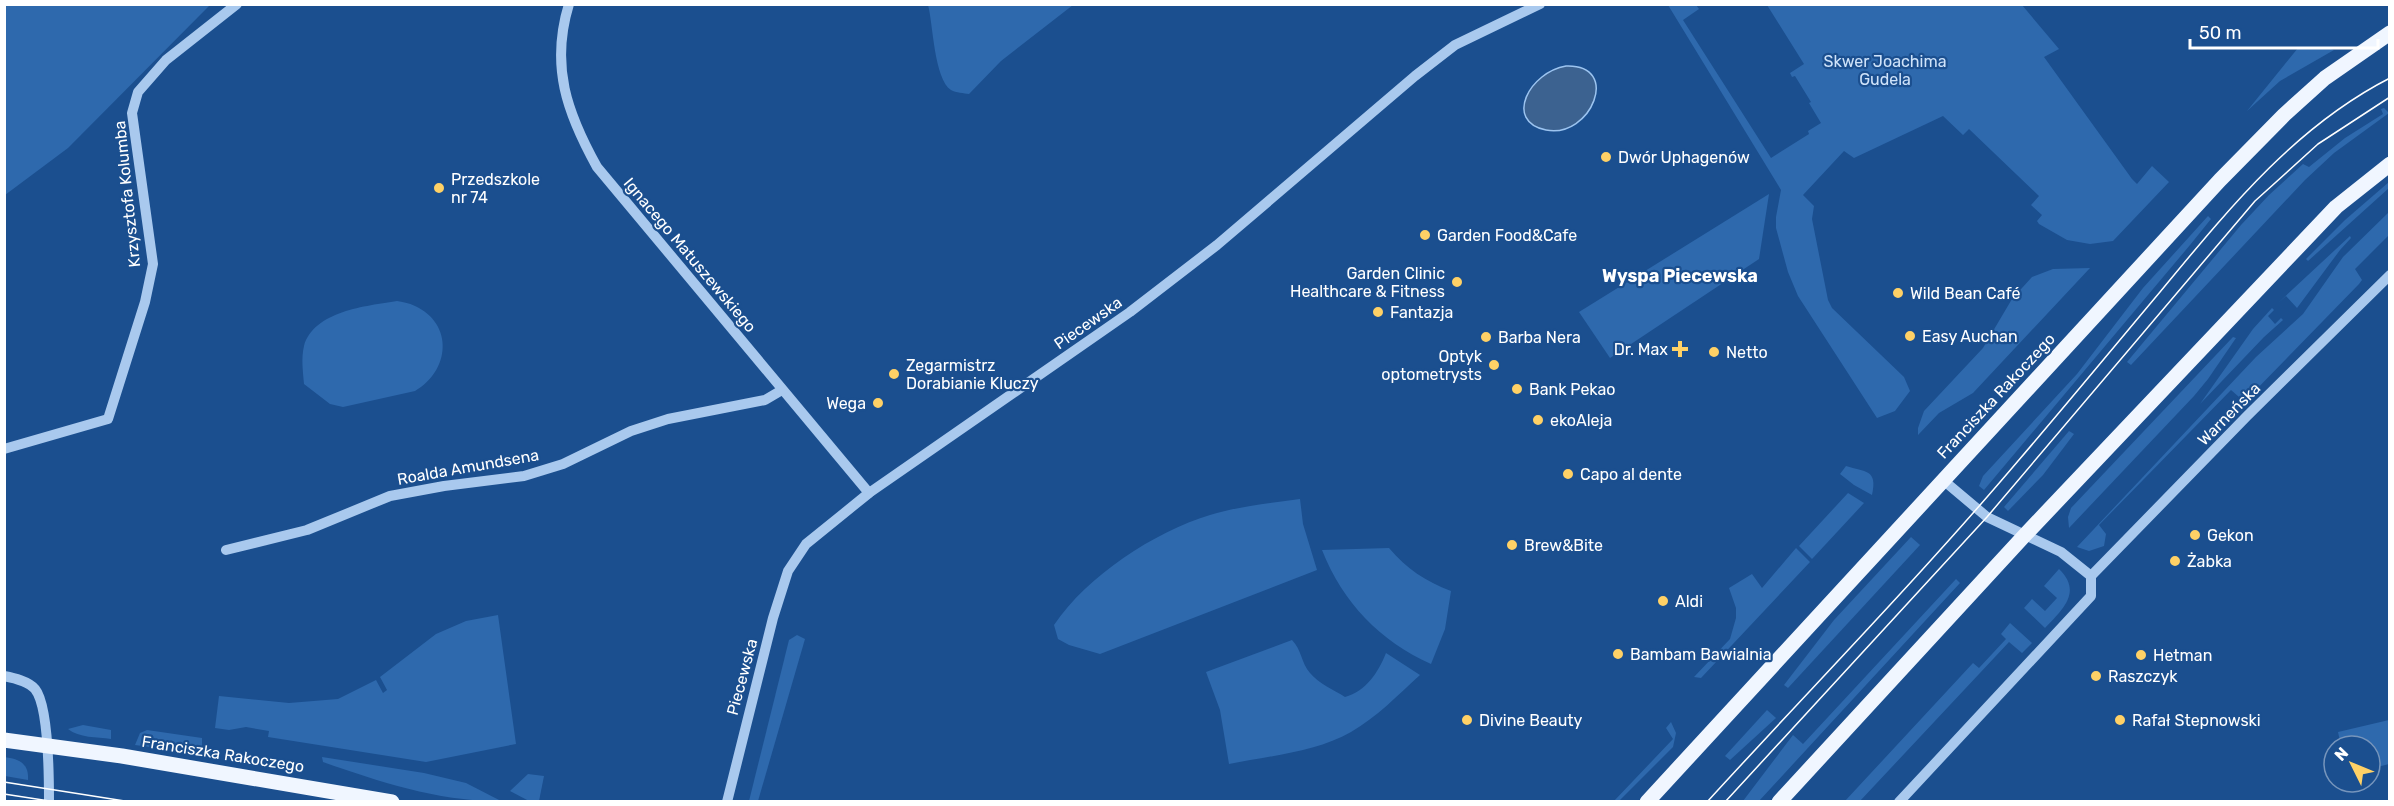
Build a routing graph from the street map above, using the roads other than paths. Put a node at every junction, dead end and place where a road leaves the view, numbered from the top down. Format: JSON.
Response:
{"nodes":[{"id":1,"x":237,"y":4,"type":"edge"},
{"id":2,"x":569,"y":4,"type":"edge"},
{"id":3,"x":1540,"y":4,"type":"edge"},
{"id":4,"x":2390,"y":33,"type":"edge"},
{"id":5,"x":2390,"y":164,"type":"edge"},
{"id":6,"x":2390,"y":275,"type":"edge"},
{"id":7,"x":782,"y":390,"type":"junction"},
{"id":8,"x":4,"y":448,"type":"edge"},
{"id":9,"x":1943,"y":480,"type":"junction"},
{"id":10,"x":869,"y":493,"type":"junction"},
{"id":11,"x":2024,"y":536,"type":"junction"},
{"id":12,"x":226,"y":550,"type":"dead end"},
{"id":13,"x":2091,"y":576,"type":"junction"},
{"id":14,"x":4,"y":676,"type":"edge"},
{"id":15,"x":4,"y":740,"type":"edge"},
{"id":16,"x":48,"y":746,"type":"junction"},
{"id":17,"x":50,"y":801,"type":"edge"},
{"id":18,"x":392,"y":801,"type":"edge"},
{"id":19,"x":726,"y":801,"type":"edge"},
{"id":20,"x":1647,"y":801,"type":"edge"},
{"id":21,"x":1779,"y":801,"type":"edge"},
{"id":22,"x":1899,"y":801,"type":"edge"}],
"edges":[{"from":1,"to":8,"type":"street","name":"Krzysztofa Kolumba"},
{"from":2,"to":7,"type":"street","name":"Ignacego Matuszewskiego"},
{"from":3,"to":10,"type":"street","name":"Piecewska"},
{"from":4,"to":9,"type":"main road","name":"Franciszka Rakoczego"},
{"from":5,"to":11,"type":"main road"},
{"from":6,"to":13,"type":"street","name":"Warneńska"},
{"from":7,"to":10,"type":"street","name":"Ignacego Matuszewskiego"},
{"from":7,"to":12,"type":"street","name":"Roalda Amundsena"},
{"from":9,"to":11,"type":"street"},
{"from":9,"to":20,"type":"main road","name":"Franciszka Rakoczego"},
{"from":10,"to":19,"type":"street","name":"Piecewska"},
{"from":11,"to":13,"type":"street"},
{"from":11,"to":21,"type":"main road"},
{"from":13,"to":22,"type":"street"},
{"from":14,"to":16,"type":"street"},
{"from":15,"to":16,"type":"main road","name":"Franciszka Rakoczego"},
{"from":16,"to":17,"type":"street"},
{"from":16,"to":18,"type":"main road","name":"Franciszka Rakoczego"}]}
